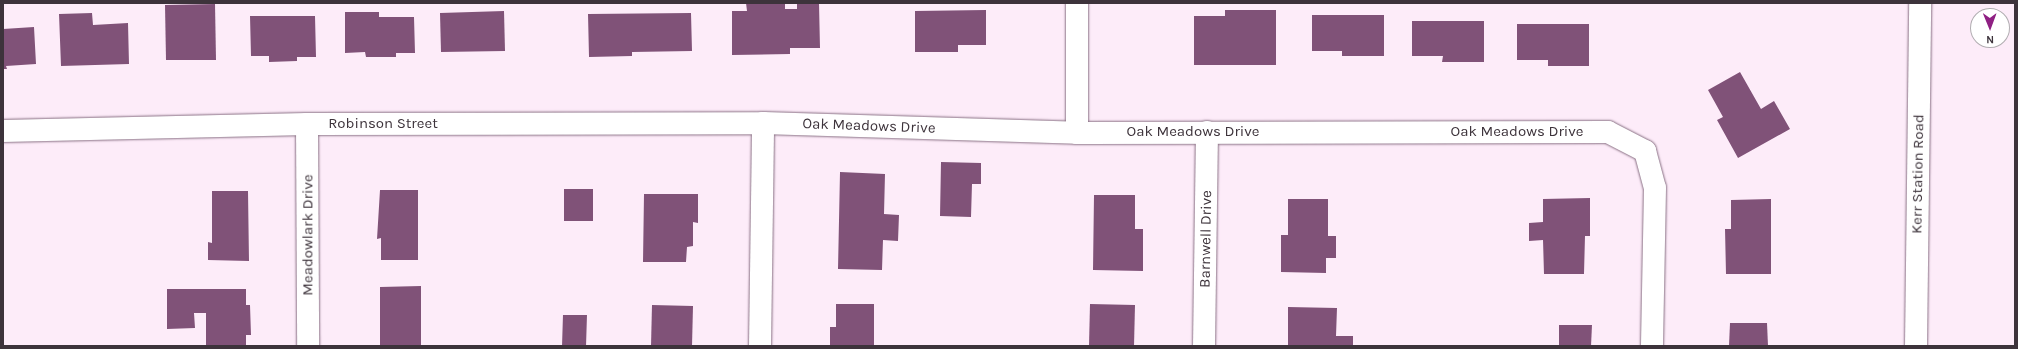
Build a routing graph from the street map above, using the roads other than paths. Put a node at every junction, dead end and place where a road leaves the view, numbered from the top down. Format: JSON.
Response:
{"nodes":[{"id":1,"x":1077,"y":3,"type":"edge"},
{"id":2,"x":1920,"y":3,"type":"edge"},
{"id":3,"x":763,"y":123,"type":"junction"},
{"id":4,"x":307,"y":124,"type":"junction"},
{"id":5,"x":3,"y":131,"type":"edge"},
{"id":6,"x":1207,"y":132,"type":"junction"},
{"id":7,"x":1077,"y":133,"type":"junction"},
{"id":8,"x":308,"y":346,"type":"edge"},
{"id":9,"x":760,"y":346,"type":"edge"},
{"id":10,"x":1204,"y":346,"type":"edge"},
{"id":11,"x":1652,"y":346,"type":"edge"},
{"id":12,"x":1916,"y":346,"type":"edge"}],
"edges":[{"from":1,"to":7,"type":"street"},
{"from":2,"to":12,"type":"street","name":"Kerr Station Road"},
{"from":3,"to":4,"type":"street","name":"Robinson Street"},
{"from":3,"to":7,"type":"street","name":"Oak Meadows Drive"},
{"from":3,"to":9,"type":"street"},
{"from":4,"to":5,"type":"street","name":"Robinson Street"},
{"from":4,"to":8,"type":"street","name":"Meadowlark Drive"},
{"from":6,"to":7,"type":"street","name":"Oak Meadows Drive"},
{"from":6,"to":10,"type":"street","name":"Barnwell Drive"},
{"from":6,"to":11,"type":"street","name":"Oak Meadows Drive"}]}
